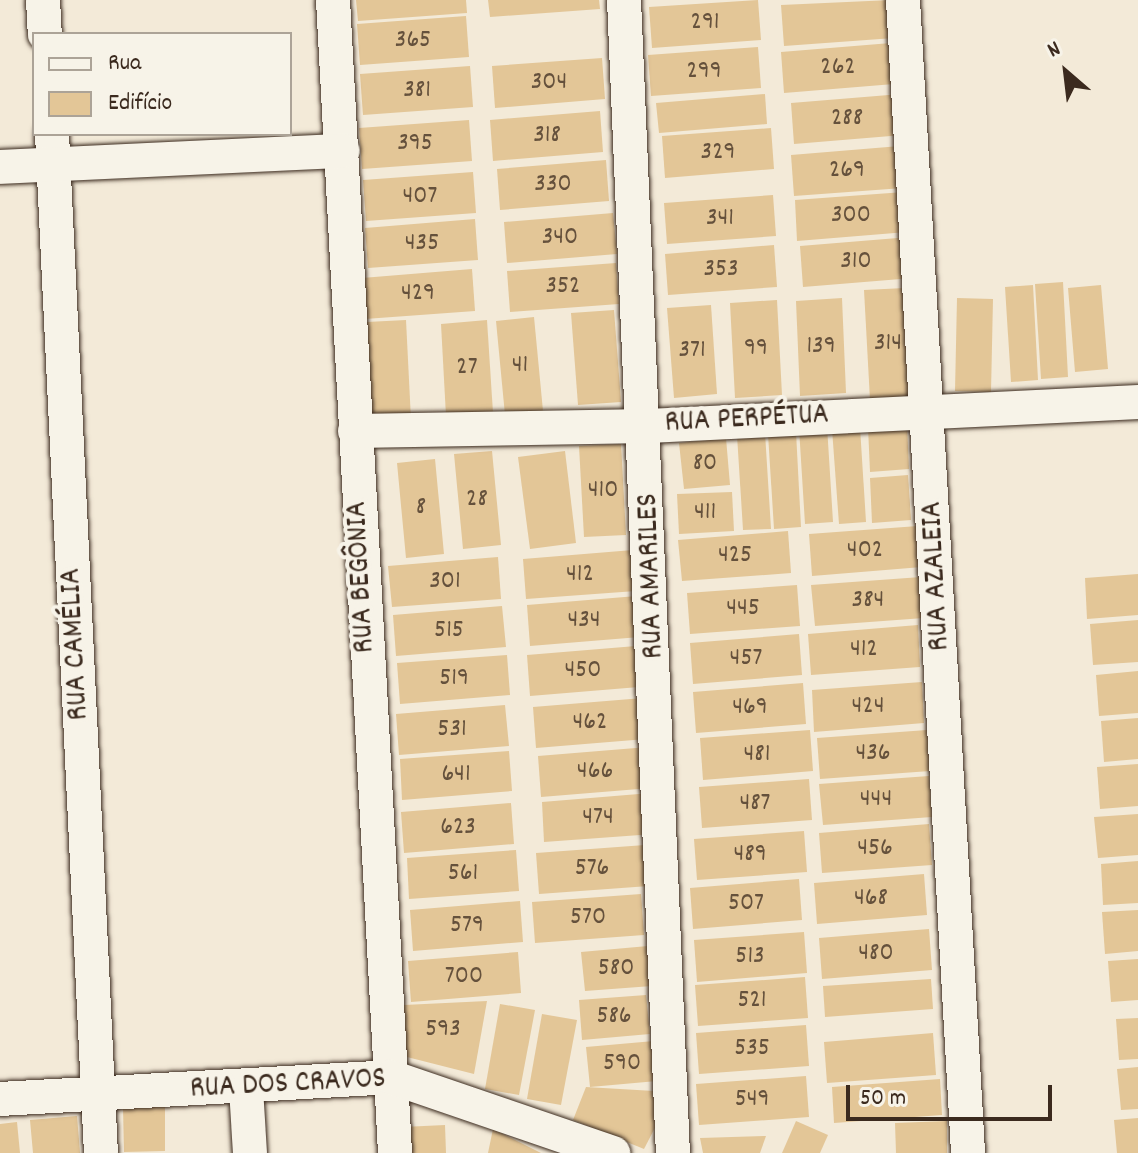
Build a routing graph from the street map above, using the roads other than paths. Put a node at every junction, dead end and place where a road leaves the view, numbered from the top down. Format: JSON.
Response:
{"nodes":[{"id":1,"x":43,"y":0,"type":"edge"},
{"id":2,"x":333,"y":0,"type":"edge"},
{"id":3,"x":624,"y":0,"type":"edge"},
{"id":4,"x":903,"y":0,"type":"edge"},
{"id":5,"x":45,"y":32,"type":"edge"},
{"id":6,"x":53,"y":149,"type":"edge"},
{"id":7,"x":343,"y":151,"type":"junction"},
{"id":8,"x":0,"y":167,"type":"edge"},
{"id":9,"x":1138,"y":402,"type":"edge"},
{"id":10,"x":929,"y":411,"type":"junction"},
{"id":11,"x":648,"y":426,"type":"junction"},
{"id":12,"x":355,"y":431,"type":"junction"},
{"id":13,"x":391,"y":1077,"type":"junction"},
{"id":14,"x":246,"y":1088,"type":"junction"},
{"id":15,"x":98,"y":1095,"type":"junction"},
{"id":16,"x":0,"y":1099,"type":"edge"},
{"id":17,"x":101,"y":1153,"type":"edge"},
{"id":18,"x":250,"y":1153,"type":"edge"},
{"id":19,"x":395,"y":1153,"type":"edge"},
{"id":20,"x":613,"y":1153,"type":"edge"},
{"id":21,"x":673,"y":1153,"type":"edge"},
{"id":22,"x":968,"y":1153,"type":"edge"}],
"edges":[{"from":1,"to":5,"type":"street"},
{"from":2,"to":7,"type":"street","name":"RUA BEGÔNIA"},
{"from":3,"to":11,"type":"street","name":"RUA AMARILES"},
{"from":4,"to":10,"type":"street","name":"RUA AZALEIA"},
{"from":6,"to":7,"type":"street"},
{"from":6,"to":8,"type":"street"},
{"from":6,"to":15,"type":"street","name":"RUA CAMÉLIA"},
{"from":7,"to":12,"type":"street","name":"RUA BEGÔNIA"},
{"from":9,"to":10,"type":"street","name":"RUA PERPÉTUA"},
{"from":10,"to":11,"type":"street","name":"RUA PERPÉTUA"},
{"from":10,"to":22,"type":"street","name":"RUA AZALEIA"},
{"from":11,"to":12,"type":"street","name":"RUA PERPÉTUA"},
{"from":11,"to":21,"type":"street","name":"RUA AMARILES"},
{"from":12,"to":13,"type":"street","name":"RUA BEGÔNIA"},
{"from":13,"to":14,"type":"street","name":"RUA DOS CRAVOS"},
{"from":13,"to":19,"type":"street","name":"RUA BEGÔNIA"},
{"from":13,"to":20,"type":"street","name":"RUA DOS CRAVOS"},
{"from":14,"to":15,"type":"street","name":"RUA DOS CRAVOS"},
{"from":14,"to":18,"type":"street"},
{"from":15,"to":16,"type":"street","name":"RUA DOS CRAVOS"},
{"from":15,"to":17,"type":"street","name":"RUA CAMÉLIA"}]}
